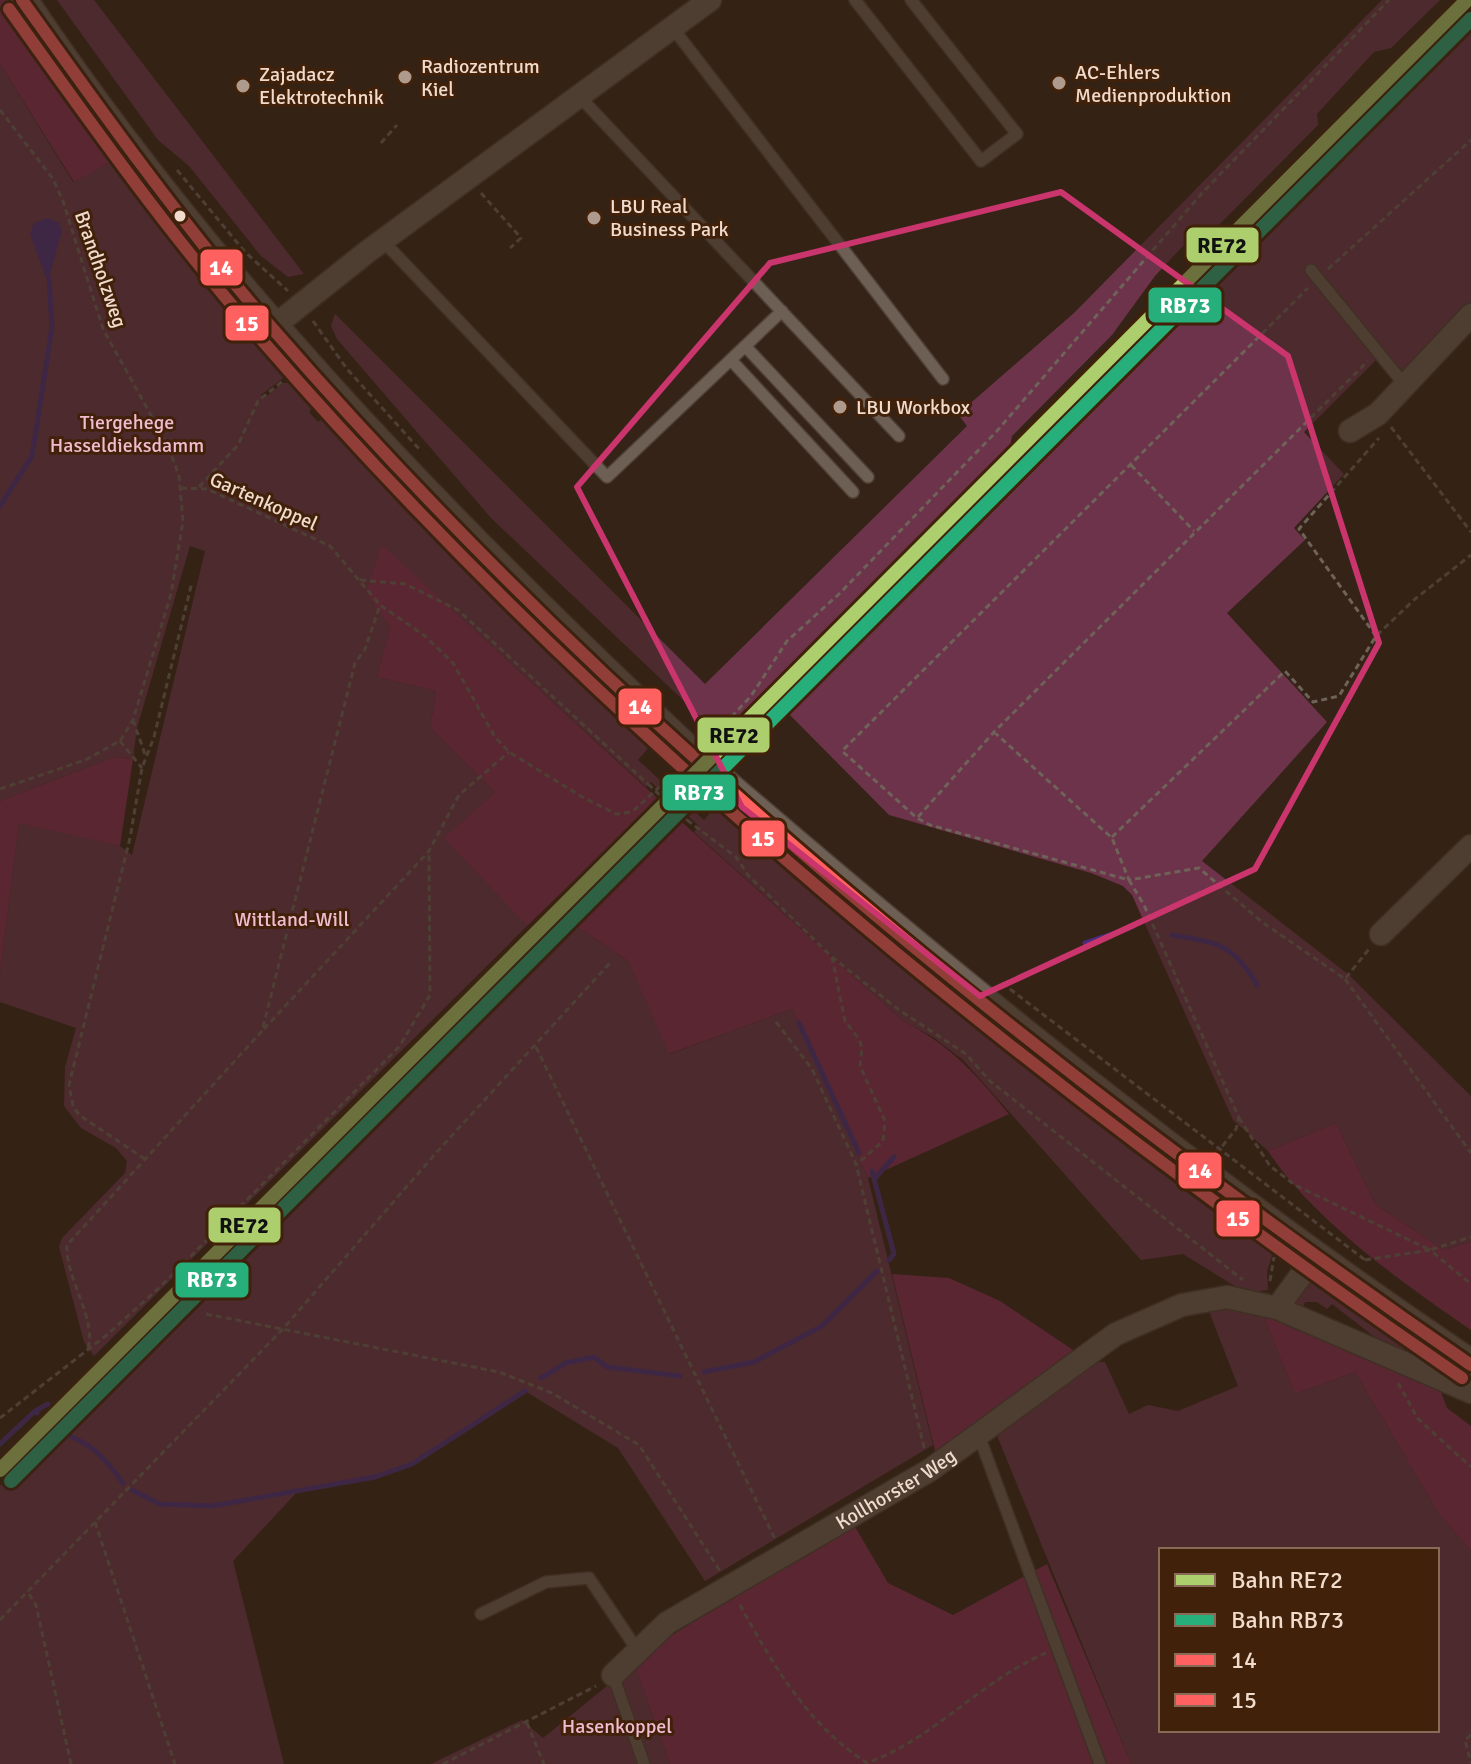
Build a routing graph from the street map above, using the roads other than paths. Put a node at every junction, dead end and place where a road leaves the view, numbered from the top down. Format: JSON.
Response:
{"nodes":[{"id":1,"x":22,"y":0,"type":"edge"},
{"id":2,"x":710,"y":0,"type":"edge"},
{"id":3,"x":855,"y":0,"type":"edge"},
{"id":4,"x":911,"y":0,"type":"edge"},
{"id":5,"x":672,"y":27,"type":"junction"},
{"id":6,"x":579,"y":96,"type":"junction"},
{"id":7,"x":383,"y":241,"type":"junction"},
{"id":8,"x":1315,"y":274,"type":"road end"},
{"id":9,"x":782,"y":311,"type":"junction"},
{"id":10,"x":1471,"y":315,"type":"edge"},
{"id":11,"x":273,"y":327,"type":"junction"},
{"id":12,"x":745,"y":346,"type":"junction"},
{"id":13,"x":731,"y":360,"type":"junction"},
{"id":14,"x":943,"y":379,"type":"dead end"},
{"id":15,"x":1404,"y":384,"type":"junction"},
{"id":16,"x":1350,"y":431,"type":"dead end"},
{"id":17,"x":899,"y":436,"type":"dead end"},
{"id":18,"x":868,"y":477,"type":"dead end"},
{"id":19,"x":853,"y":492,"type":"dead end"},
{"id":20,"x":1471,"y":846,"type":"edge"},
{"id":21,"x":1381,"y":934,"type":"road end"},
{"id":22,"x":1316,"y":1255,"type":"junction"},
{"id":23,"x":1277,"y":1308,"type":"junction"},
{"id":24,"x":1471,"y":1365,"type":"edge"},
{"id":25,"x":1471,"y":1392,"type":"edge"},
{"id":26,"x":979,"y":1436,"type":"junction"},
{"id":27,"x":481,"y":1614,"type":"dead end"},
{"id":28,"x":638,"y":1651,"type":"junction"},
{"id":29,"x":613,"y":1675,"type":"joint"},
{"id":30,"x":644,"y":1764,"type":"edge"},
{"id":31,"x":1100,"y":1764,"type":"edge"}],
"edges":[{"from":1,"to":11,"type":"main road"},
{"from":2,"to":5,"type":"street"},
{"from":3,"to":4,"type":"lane"},
{"from":5,"to":6,"type":"street"},
{"from":5,"to":14,"type":"lane"},
{"from":6,"to":7,"type":"street"},
{"from":6,"to":9,"type":"lane"},
{"from":7,"to":11,"type":"street"},
{"from":7,"to":13,"type":"lane"},
{"from":8,"to":15,"type":"lane"},
{"from":9,"to":12,"type":"lane"},
{"from":9,"to":17,"type":"lane"},
{"from":10,"to":15,"type":"street"},
{"from":11,"to":22,"type":"main road","bridge":true},
{"from":12,"to":13,"type":"lane"},
{"from":12,"to":18,"type":"lane"},
{"from":13,"to":19,"type":"lane"},
{"from":15,"to":16,"type":"street"},
{"from":20,"to":21,"type":"street"},
{"from":22,"to":23,"type":"street"},
{"from":22,"to":24,"type":"main road"},
{"from":23,"to":25,"type":"street","name":"Kollhorster Weg"},
{"from":23,"to":26,"type":"street","name":"Kollhorster Weg"},
{"from":26,"to":28,"type":"street","name":"Kollhorster Weg"},
{"from":26,"to":31,"type":"lane"},
{"from":27,"to":28,"type":"lane"},
{"from":28,"to":29,"type":"street","name":"Kollhorster Weg"},
{"from":29,"to":30,"type":"lane"}]}
